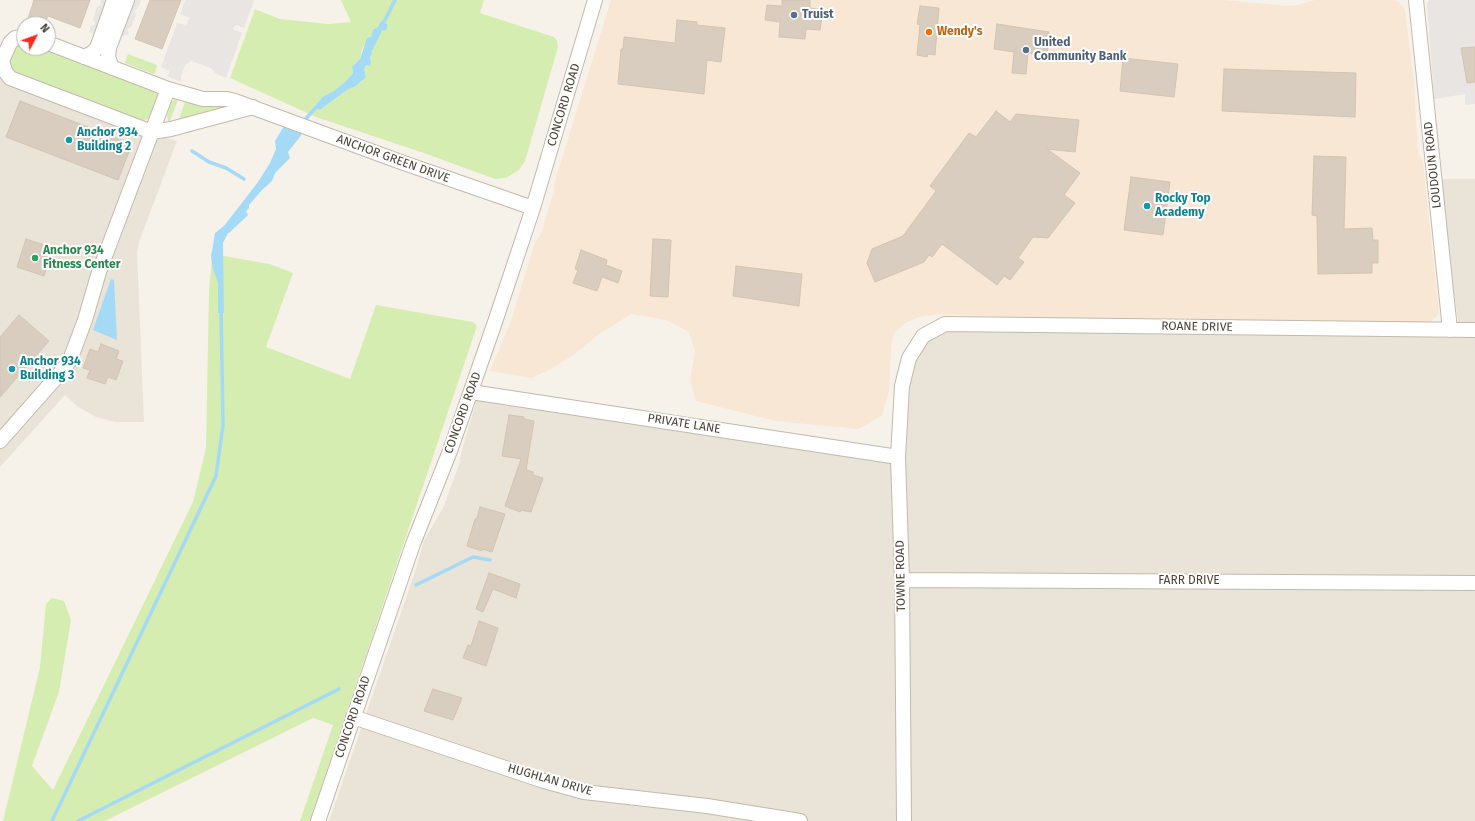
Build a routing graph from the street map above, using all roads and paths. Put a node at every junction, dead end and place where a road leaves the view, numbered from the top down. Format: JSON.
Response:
{"nodes":[{"id":1,"x":114,"y":0,"type":"edge"},
{"id":2,"x":127,"y":0,"type":"edge"},
{"id":3,"x":595,"y":0,"type":"edge"},
{"id":4,"x":1416,"y":0,"type":"edge"},
{"id":5,"x":16,"y":38,"type":"edge"},
{"id":6,"x":5,"y":44,"type":"edge"},
{"id":7,"x":56,"y":46,"type":"edge"},
{"id":8,"x":84,"y":57,"type":"junction"},
{"id":9,"x":1,"y":60,"type":"edge"},
{"id":10,"x":112,"y":68,"type":"junction"},
{"id":11,"x":168,"y":89,"type":"junction"},
{"id":12,"x":253,"y":107,"type":"junction"},
{"id":13,"x":152,"y":132,"type":"junction"},
{"id":14,"x":533,"y":208,"type":"junction"},
{"id":15,"x":1450,"y":330,"type":"junction"},
{"id":16,"x":1475,"y":330,"type":"edge"},
{"id":17,"x":923,"y":336,"type":"joint"},
{"id":18,"x":471,"y":392,"type":"junction"},
{"id":19,"x":0,"y":441,"type":"edge"},
{"id":20,"x":898,"y":457,"type":"junction"},
{"id":21,"x":902,"y":580,"type":"junction"},
{"id":22,"x":1475,"y":583,"type":"edge"},
{"id":23,"x":352,"y":717,"type":"junction"},
{"id":24,"x":318,"y":821,"type":"edge"},
{"id":25,"x":800,"y":821,"type":"edge"},
{"id":26,"x":904,"y":821,"type":"edge"}],
"edges":[{"from":1,"to":8,"type":"street"},
{"from":2,"to":10,"type":"street"},
{"from":3,"to":14,"type":"street","name":"CONCORD ROAD"},
{"from":4,"to":15,"type":"street","name":"LOUDOUN ROAD"},
{"from":5,"to":6,"type":"street"},
{"from":6,"to":9,"type":"street"},
{"from":7,"to":8,"type":"street","name":"ANCHOR GREEN DRIVE"},
{"from":8,"to":10,"type":"street","name":"ANCHOR GREEN DRIVE"},
{"from":9,"to":13,"type":"street"},
{"from":10,"to":11,"type":"street","name":"ANCHOR GREEN DRIVE"},
{"from":11,"to":12,"type":"street","name":"ANCHOR GREEN DRIVE"},
{"from":11,"to":13,"type":"street"},
{"from":12,"to":13,"type":"street"},
{"from":12,"to":14,"type":"street","name":"ANCHOR GREEN DRIVE"},
{"from":13,"to":19,"type":"street"},
{"from":14,"to":18,"type":"street","name":"CONCORD ROAD"},
{"from":15,"to":16,"type":"street","name":"ROANE DRIVE"},
{"from":15,"to":17,"type":"street","name":"ROANE DRIVE"},
{"from":17,"to":20,"type":"street","name":"TOWNE ROAD"},
{"from":18,"to":20,"type":"street","name":"PRIVATE LANE"},
{"from":18,"to":23,"type":"street","name":"CONCORD ROAD"},
{"from":20,"to":21,"type":"street","name":"TOWNE ROAD"},
{"from":21,"to":22,"type":"street","name":"FARR DRIVE"},
{"from":21,"to":26,"type":"street","name":"TOWNE ROAD"},
{"from":23,"to":24,"type":"street","name":"CONCORD ROAD"},
{"from":23,"to":25,"type":"street","name":"HUGHLAN DRIVE"}]}
